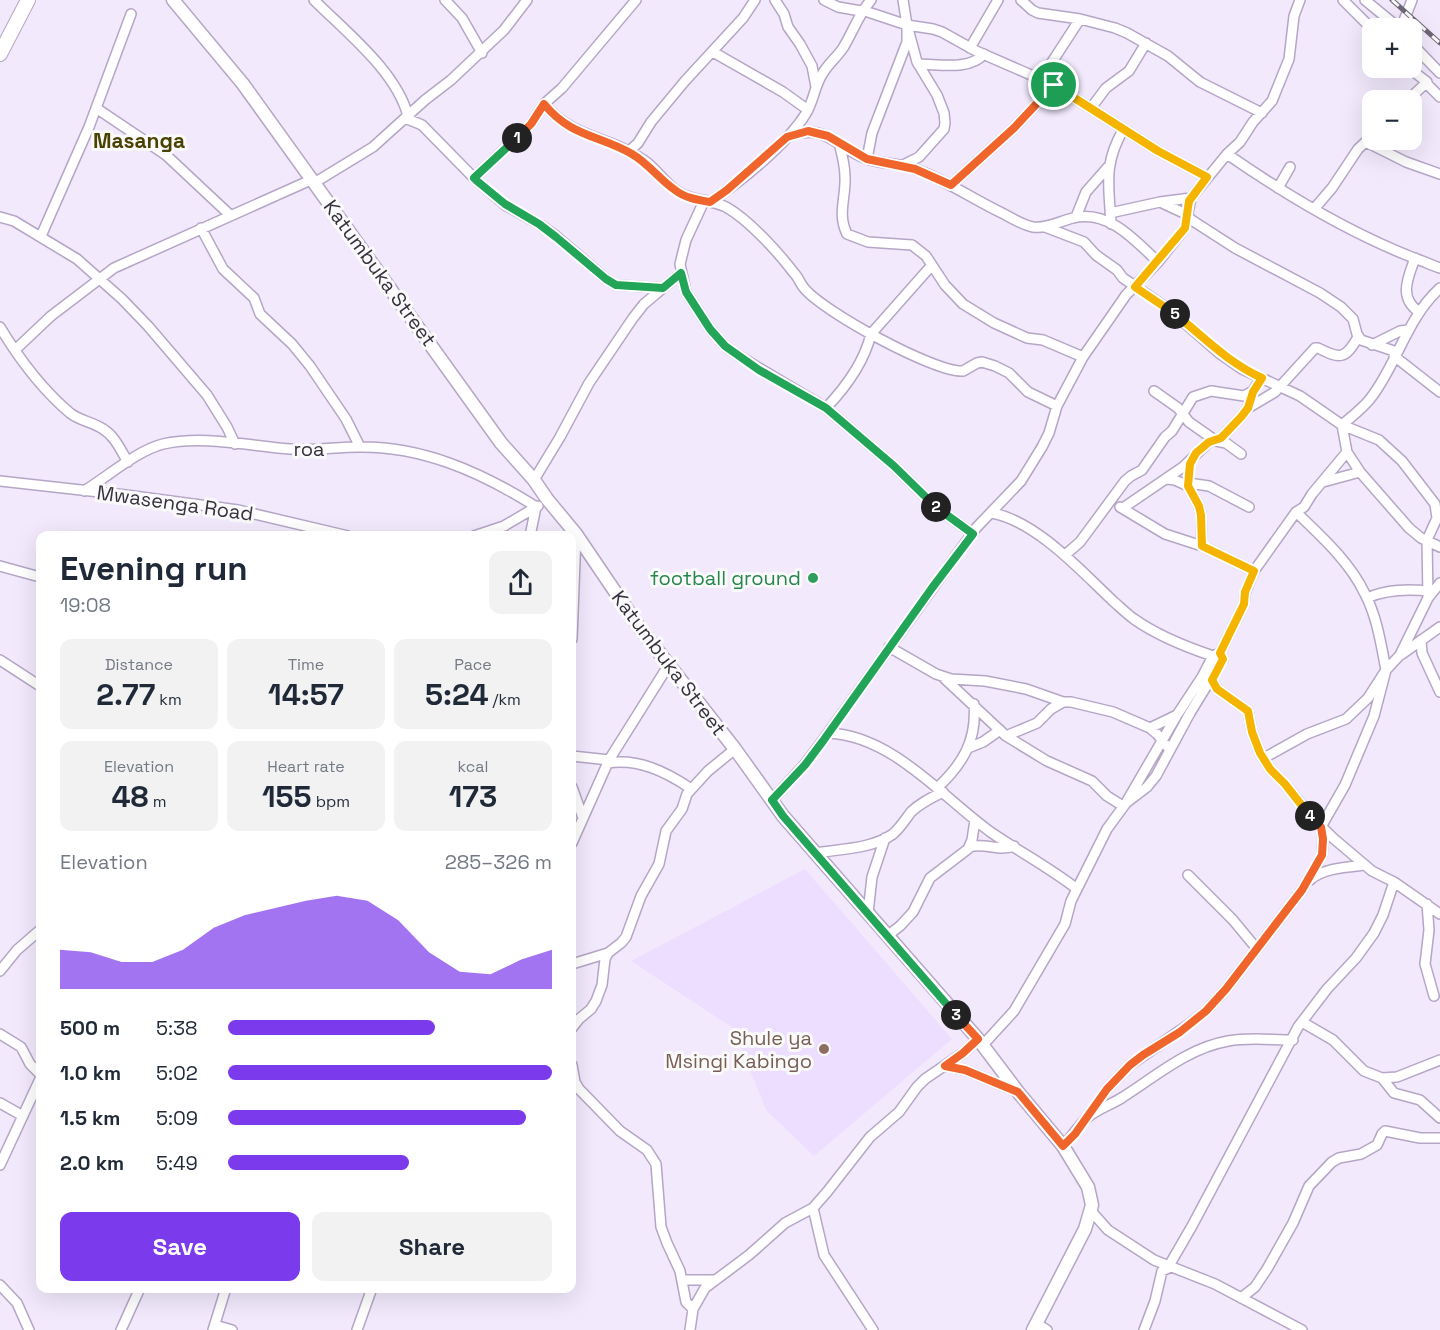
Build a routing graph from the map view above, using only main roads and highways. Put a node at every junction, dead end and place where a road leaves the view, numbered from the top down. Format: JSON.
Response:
{"nodes":[{"id":1,"x":28,"y":0,"type":"edge"},
{"id":2,"x":173,"y":0,"type":"edge"},
{"id":3,"x":1,"y":49,"type":"edge"},
{"id":4,"x":574,"y":531,"type":"edge"},
{"id":5,"x":576,"y":534,"type":"edge"},
{"id":6,"x":1039,"y":1328,"type":"edge"}],
"edges":[{"from":1,"to":3,"type":"main road"},
{"from":2,"to":4,"type":"main road","name":"Katumbuka Street"},
{"from":5,"to":6,"type":"main road","name":"Katumbuka Street"}]}
